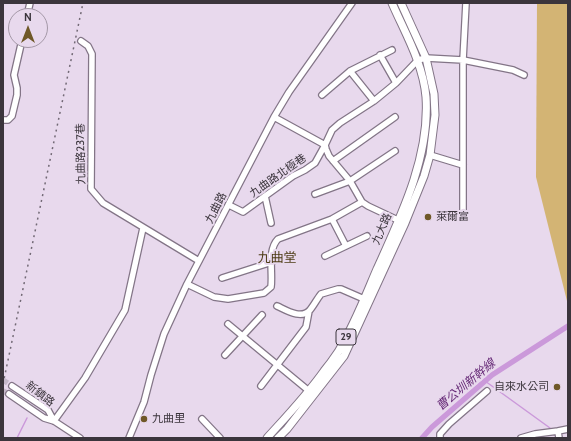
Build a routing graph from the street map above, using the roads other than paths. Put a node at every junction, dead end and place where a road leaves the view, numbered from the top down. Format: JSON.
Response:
{"nodes":[{"id":1,"x":352,"y":3,"type":"edge"},
{"id":2,"x":392,"y":3,"type":"edge"},
{"id":3,"x":401,"y":3,"type":"edge"},
{"id":4,"x":466,"y":3,"type":"edge"},
{"id":5,"x":81,"y":41,"type":"dead end"},
{"id":6,"x":20,"y":48,"type":"edge"},
{"id":7,"x":392,"y":50,"type":"dead end"},
{"id":8,"x":380,"y":55,"type":"junction"},
{"id":9,"x":426,"y":58,"type":"junction"},
{"id":10,"x":418,"y":60,"type":"junction"},
{"id":11,"x":463,"y":60,"type":"junction"},
{"id":12,"x":350,"y":71,"type":"junction"},
{"id":13,"x":524,"y":75,"type":"dead end"},
{"id":14,"x":396,"y":83,"type":"junction"},
{"id":15,"x":322,"y":95,"type":"dead end"},
{"id":16,"x":374,"y":102,"type":"junction"},
{"id":17,"x":274,"y":117,"type":"junction"},
{"id":18,"x":396,"y":117,"type":"dead end"},
{"id":19,"x":3,"y":120,"type":"edge"},
{"id":20,"x":325,"y":145,"type":"junction"},
{"id":21,"x":395,"y":151,"type":"dead end"},
{"id":22,"x":430,"y":156,"type":"junction"},
{"id":23,"x":334,"y":161,"type":"junction"},
{"id":24,"x":463,"y":165,"type":"junction"},
{"id":25,"x":350,"y":180,"type":"junction"},
{"id":26,"x":315,"y":194,"type":"dead end"},
{"id":27,"x":265,"y":196,"type":"junction"},
{"id":28,"x":362,"y":202,"type":"junction"},
{"id":29,"x":229,"y":205,"type":"junction"},
{"id":30,"x":463,"y":213,"type":"dead end"},
{"id":31,"x":332,"y":219,"type":"junction"},
{"id":32,"x":402,"y":222,"type":"junction"},
{"id":33,"x":271,"y":223,"type":"dead end"},
{"id":34,"x":143,"y":228,"type":"junction"},
{"id":35,"x":367,"y":236,"type":"dead end"},
{"id":36,"x":346,"y":246,"type":"junction"},
{"id":37,"x":325,"y":256,"type":"dead end"},
{"id":38,"x":199,"y":261,"type":"junction"},
{"id":39,"x":272,"y":262,"type":"junction"},
{"id":40,"x":222,"y":278,"type":"dead end"},
{"id":41,"x":188,"y":284,"type":"junction"},
{"id":42,"x":364,"y":299,"type":"junction"},
{"id":43,"x":277,"y":306,"type":"dead end"},
{"id":44,"x":309,"y":312,"type":"junction"},
{"id":45,"x":262,"y":315,"type":"dead end"},
{"id":46,"x":228,"y":324,"type":"dead end"},
{"id":47,"x":243,"y":336,"type":"junction"},
{"id":48,"x":225,"y":355,"type":"dead end"},
{"id":49,"x":278,"y":365,"type":"junction"},
{"id":50,"x":12,"y":386,"type":"tunnel mouth"},
{"id":51,"x":261,"y":386,"type":"dead end"},
{"id":52,"x":309,"y":391,"type":"junction"},
{"id":53,"x":487,"y":391,"type":"dead end"},
{"id":54,"x":9,"y":394,"type":"tunnel mouth"},
{"id":55,"x":202,"y":419,"type":"dead end"},
{"id":56,"x":54,"y":421,"type":"junction"},
{"id":57,"x":568,"y":429,"type":"edge"},
{"id":58,"x":558,"y":431,"type":"junction"},
{"id":59,"x":80,"y":438,"type":"edge"},
{"id":60,"x":129,"y":438,"type":"edge"},
{"id":61,"x":220,"y":438,"type":"edge"},
{"id":62,"x":268,"y":438,"type":"edge"},
{"id":63,"x":278,"y":438,"type":"edge"},
{"id":64,"x":440,"y":438,"type":"edge"},
{"id":65,"x":521,"y":438,"type":"edge"},
{"id":66,"x":559,"y":438,"type":"edge"}],
"edges":[{"from":1,"to":17,"type":"street","name":"九曲路"},
{"from":2,"to":10,"type":"main road","name":"九大路","number":"29"},
{"from":3,"to":9,"type":"main road","name":"九大路","number":"29"},
{"from":4,"to":11,"type":"street"},
{"from":5,"to":34,"type":"street","name":"九曲路237巷"},
{"from":6,"to":19,"type":"street"},
{"from":7,"to":8,"type":"street"},
{"from":8,"to":12,"type":"street"},
{"from":8,"to":14,"type":"street"},
{"from":9,"to":10,"type":"street"},
{"from":9,"to":11,"type":"street"},
{"from":9,"to":22,"type":"main road","name":"九大路","number":"29"},
{"from":10,"to":14,"type":"street","name":"九曲路北極巷"},
{"from":10,"to":32,"type":"main road","name":"九大路","number":"29"},
{"from":11,"to":13,"type":"street"},
{"from":11,"to":24,"type":"street"},
{"from":12,"to":15,"type":"street"},
{"from":12,"to":16,"type":"street"},
{"from":14,"to":16,"type":"street","name":"九曲路北極巷"},
{"from":16,"to":20,"type":"street","name":"九曲路北極巷"},
{"from":17,"to":20,"type":"street"},
{"from":17,"to":29,"type":"street","name":"九曲路"},
{"from":18,"to":23,"type":"street"},
{"from":20,"to":23,"type":"street"},
{"from":20,"to":27,"type":"street","name":"九曲路北極巷"},
{"from":21,"to":25,"type":"street"},
{"from":22,"to":24,"type":"street"},
{"from":22,"to":32,"type":"main road","name":"九大路","number":"29"},
{"from":23,"to":25,"type":"street"},
{"from":24,"to":30,"type":"street"},
{"from":25,"to":26,"type":"street"},
{"from":25,"to":28,"type":"street"},
{"from":27,"to":29,"type":"street","name":"九曲路北極巷"},
{"from":27,"to":33,"type":"street"},
{"from":28,"to":31,"type":"street"},
{"from":28,"to":32,"type":"street"},
{"from":29,"to":38,"type":"street","name":"九曲路"},
{"from":31,"to":36,"type":"street"},
{"from":31,"to":39,"type":"street"},
{"from":32,"to":42,"type":"main road","name":"九大路","number":"29"},
{"from":32,"to":63,"type":"main road","name":"九大路","number":"29"},
{"from":34,"to":38,"type":"street","name":"九曲路237巷"},
{"from":34,"to":56,"type":"street"},
{"from":35,"to":36,"type":"street"},
{"from":36,"to":37,"type":"street"},
{"from":38,"to":41,"type":"street","name":"九曲路"},
{"from":39,"to":40,"type":"street"},
{"from":39,"to":41,"type":"street"},
{"from":41,"to":60,"type":"street","name":"九曲路"},
{"from":42,"to":44,"type":"street"},
{"from":42,"to":52,"type":"main road","name":"九大路","number":"29"},
{"from":43,"to":44,"type":"street"},
{"from":44,"to":49,"type":"street"},
{"from":45,"to":47,"type":"street"},
{"from":46,"to":47,"type":"street"},
{"from":47,"to":48,"type":"street"},
{"from":47,"to":49,"type":"street"},
{"from":49,"to":51,"type":"street"},
{"from":49,"to":52,"type":"street"},
{"from":50,"to":56,"type":"street","name":"新鎮路"},
{"from":52,"to":62,"type":"main road","name":"九大路","number":"29"},
{"from":53,"to":64,"type":"street"},
{"from":54,"to":56,"type":"street","name":"新鎮路"},
{"from":55,"to":61,"type":"street"},
{"from":56,"to":59,"type":"street","name":"新鎮路"},
{"from":57,"to":58,"type":"street"},
{"from":58,"to":65,"type":"street"},
{"from":58,"to":66,"type":"street"}]}
